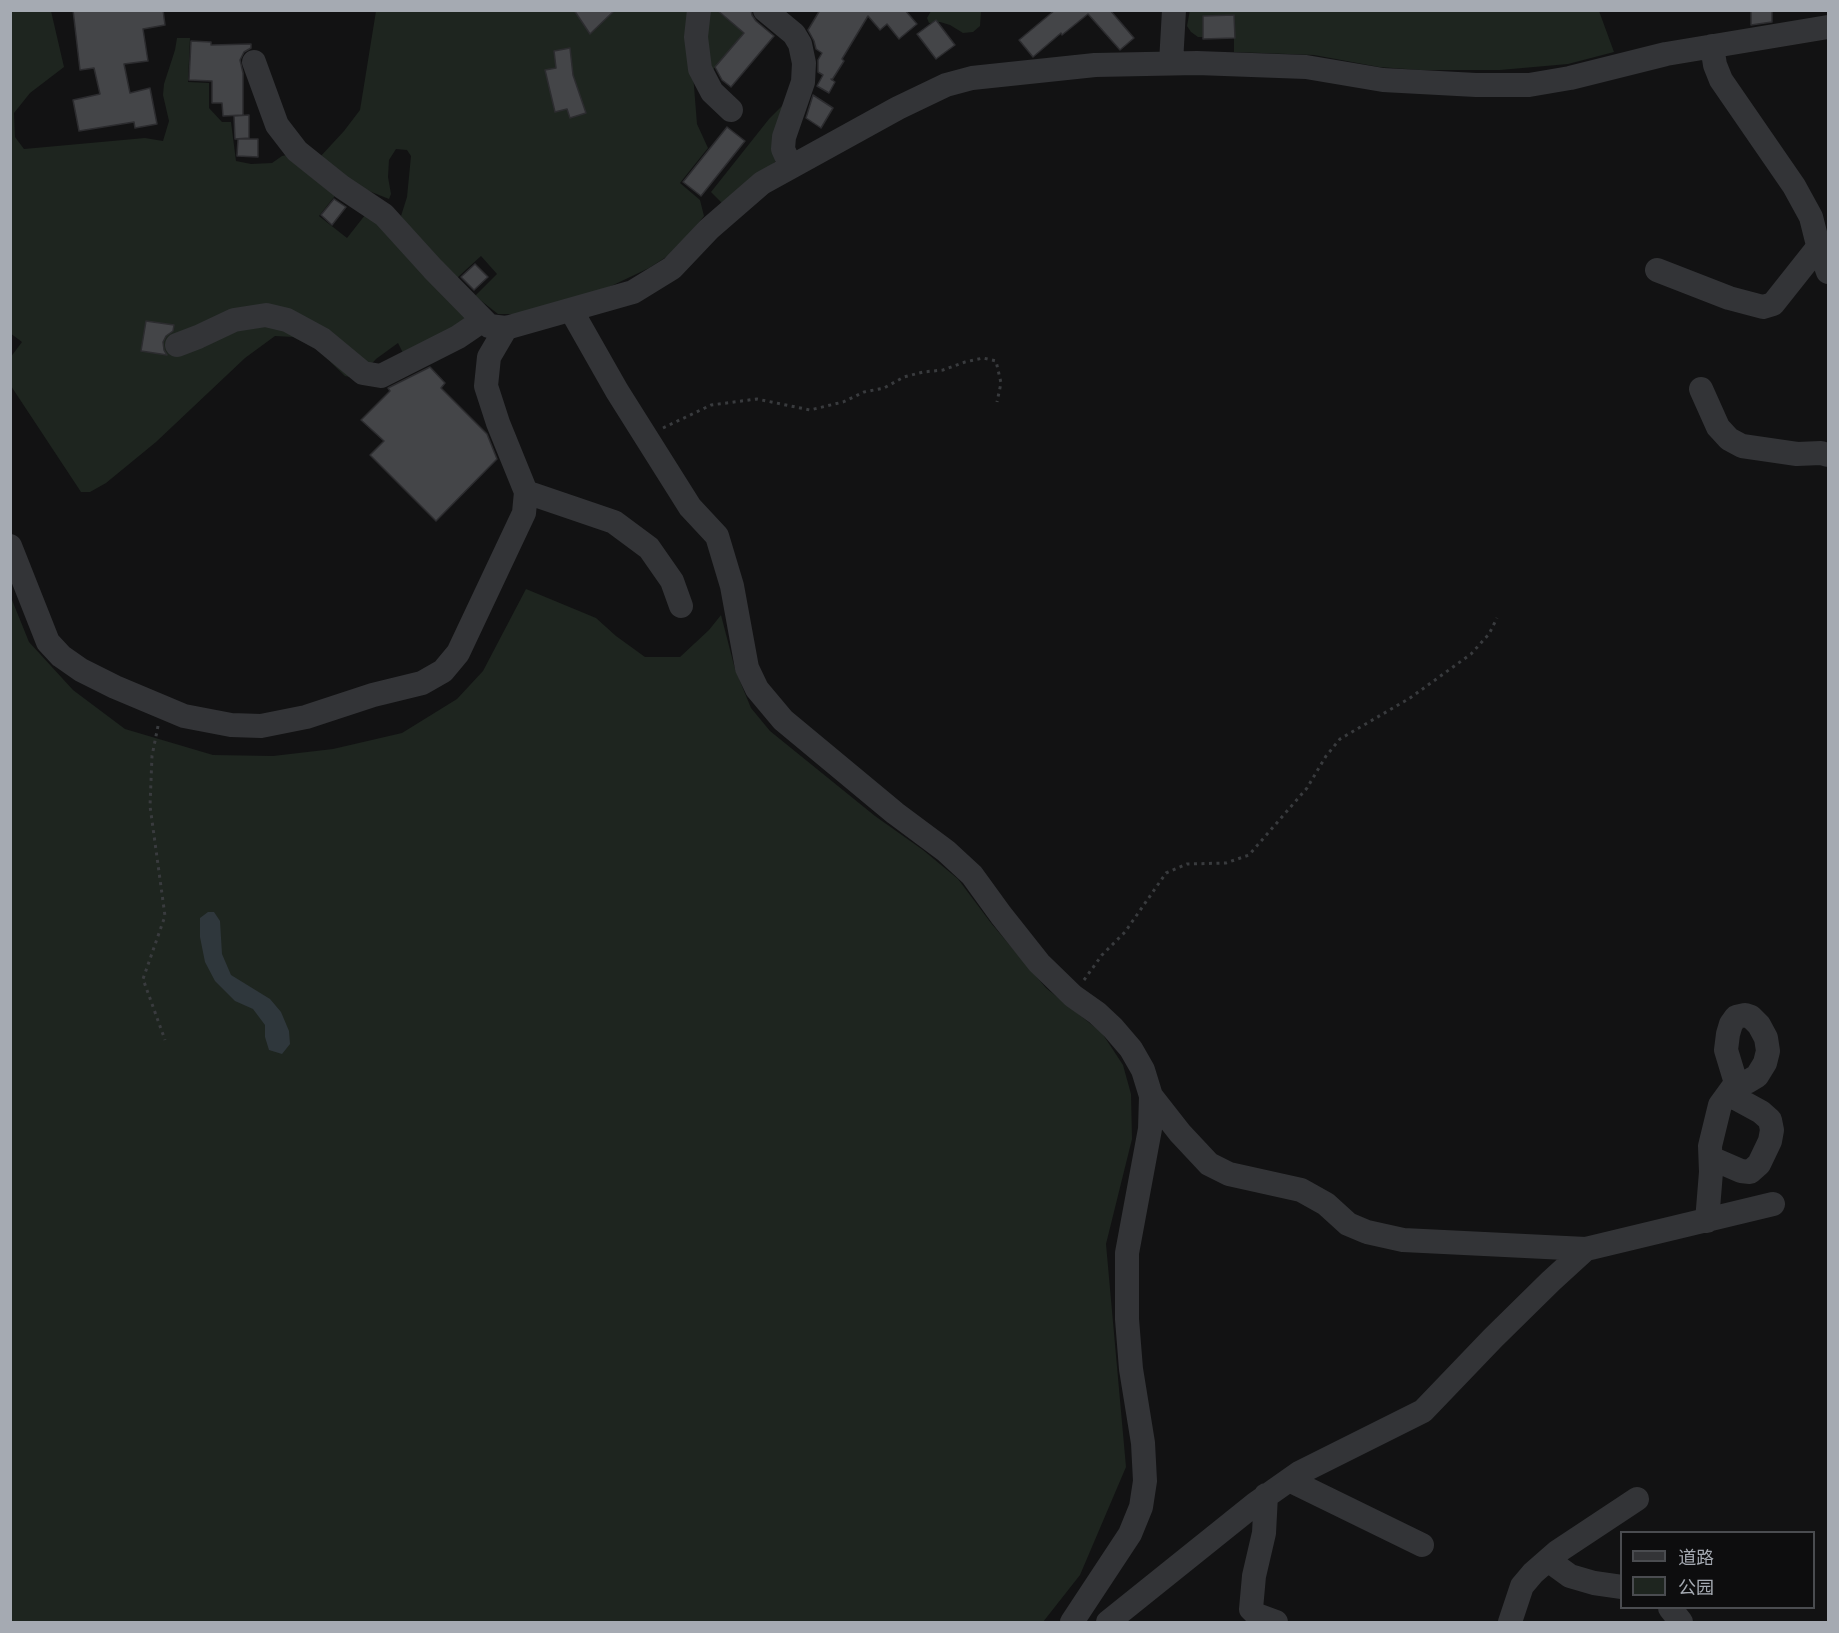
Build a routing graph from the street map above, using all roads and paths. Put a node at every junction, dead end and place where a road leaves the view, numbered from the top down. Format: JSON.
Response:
{"nodes":[{"id":1,"x":699,"y":10,"type":"edge"},
{"id":2,"x":765,"y":10,"type":"edge"},
{"id":3,"x":1174,"y":10,"type":"edge"},
{"id":4,"x":1828,"y":27,"type":"edge"},
{"id":5,"x":1712,"y":46,"type":"junction"},
{"id":6,"x":254,"y":62,"type":"dead end"},
{"id":7,"x":1171,"y":63,"type":"junction"},
{"id":8,"x":731,"y":110,"type":"dead end"},
{"id":9,"x":791,"y":167,"type":"junction"},
{"id":10,"x":1819,"y":246,"type":"junction"},
{"id":11,"x":1657,"y":270,"type":"dead end"},
{"id":12,"x":1828,"y":272,"type":"edge"},
{"id":13,"x":571,"y":310,"type":"junction"},
{"id":14,"x":495,"y":324,"type":"junction"},
{"id":15,"x":177,"y":345,"type":"dead end"},
{"id":16,"x":1701,"y":389,"type":"dead end"},
{"id":17,"x":998,"y":402,"type":"dead end"},
{"id":18,"x":645,"y":436,"type":"junction"},
{"id":19,"x":1828,"y":455,"type":"edge"},
{"id":20,"x":526,"y":492,"type":"junction"},
{"id":21,"x":10,"y":546,"type":"edge"},
{"id":22,"x":681,"y":606,"type":"dead end"},
{"id":23,"x":1497,"y":618,"type":"dead end"},
{"id":24,"x":163,"y":707,"type":"junction"},
{"id":25,"x":1073,"y":996,"type":"junction"},
{"id":26,"x":165,"y":1040,"type":"dead end"},
{"id":27,"x":1151,"y":1096,"type":"junction"},
{"id":28,"x":1711,"y":1158,"type":"junction"},
{"id":29,"x":1773,"y":1204,"type":"dead end"},
{"id":30,"x":1707,"y":1221,"type":"junction"},
{"id":31,"x":1586,"y":1250,"type":"junction"},
{"id":32,"x":1289,"y":1480,"type":"junction"},
{"id":33,"x":1266,"y":1495,"type":"junction"},
{"id":34,"x":1637,"y":1499,"type":"dead end"},
{"id":35,"x":1422,"y":1545,"type":"dead end"},
{"id":36,"x":1548,"y":1560,"type":"junction"},
{"id":37,"x":1620,"y":1587,"type":"edge"},
{"id":38,"x":1671,"y":1609,"type":"edge"},
{"id":39,"x":1072,"y":1623,"type":"edge"},
{"id":40,"x":1108,"y":1623,"type":"edge"},
{"id":41,"x":1276,"y":1623,"type":"edge"},
{"id":42,"x":1510,"y":1623,"type":"edge"},
{"id":43,"x":1681,"y":1623,"type":"edge"}],
"edges":[{"from":1,"to":8,"type":"street"},
{"from":2,"to":9,"type":"street"},
{"from":3,"to":7,"type":"street"},
{"from":4,"to":5,"type":"street"},
{"from":5,"to":7,"type":"street"},
{"from":5,"to":10,"type":"street"},
{"from":6,"to":14,"type":"street"},
{"from":7,"to":9,"type":"street"},
{"from":9,"to":13,"type":"street"},
{"from":10,"to":11,"type":"street"},
{"from":10,"to":12,"type":"street"},
{"from":13,"to":14,"type":"street"},
{"from":13,"to":18,"type":"street"},
{"from":14,"to":15,"type":"street"},
{"from":14,"to":20,"type":"street"},
{"from":16,"to":19,"type":"street"},
{"from":17,"to":18,"type":"path"},
{"from":18,"to":25,"type":"street"},
{"from":20,"to":22,"type":"street"},
{"from":20,"to":24,"type":"street"},
{"from":21,"to":24,"type":"street"},
{"from":23,"to":25,"type":"path"},
{"from":24,"to":26,"type":"path"},
{"from":25,"to":27,"type":"street"},
{"from":27,"to":31,"type":"street"},
{"from":27,"to":39,"type":"street"},
{"from":28,"to":28,"type":"street"},
{"from":28,"to":30,"type":"street"},
{"from":29,"to":30,"type":"street"},
{"from":30,"to":31,"type":"street"},
{"from":31,"to":32,"type":"street"},
{"from":32,"to":33,"type":"street"},
{"from":32,"to":35,"type":"street"},
{"from":33,"to":40,"type":"street"},
{"from":33,"to":41,"type":"street"},
{"from":34,"to":36,"type":"street"},
{"from":36,"to":37,"type":"street"},
{"from":36,"to":42,"type":"street"},
{"from":38,"to":43,"type":"street"}]}
